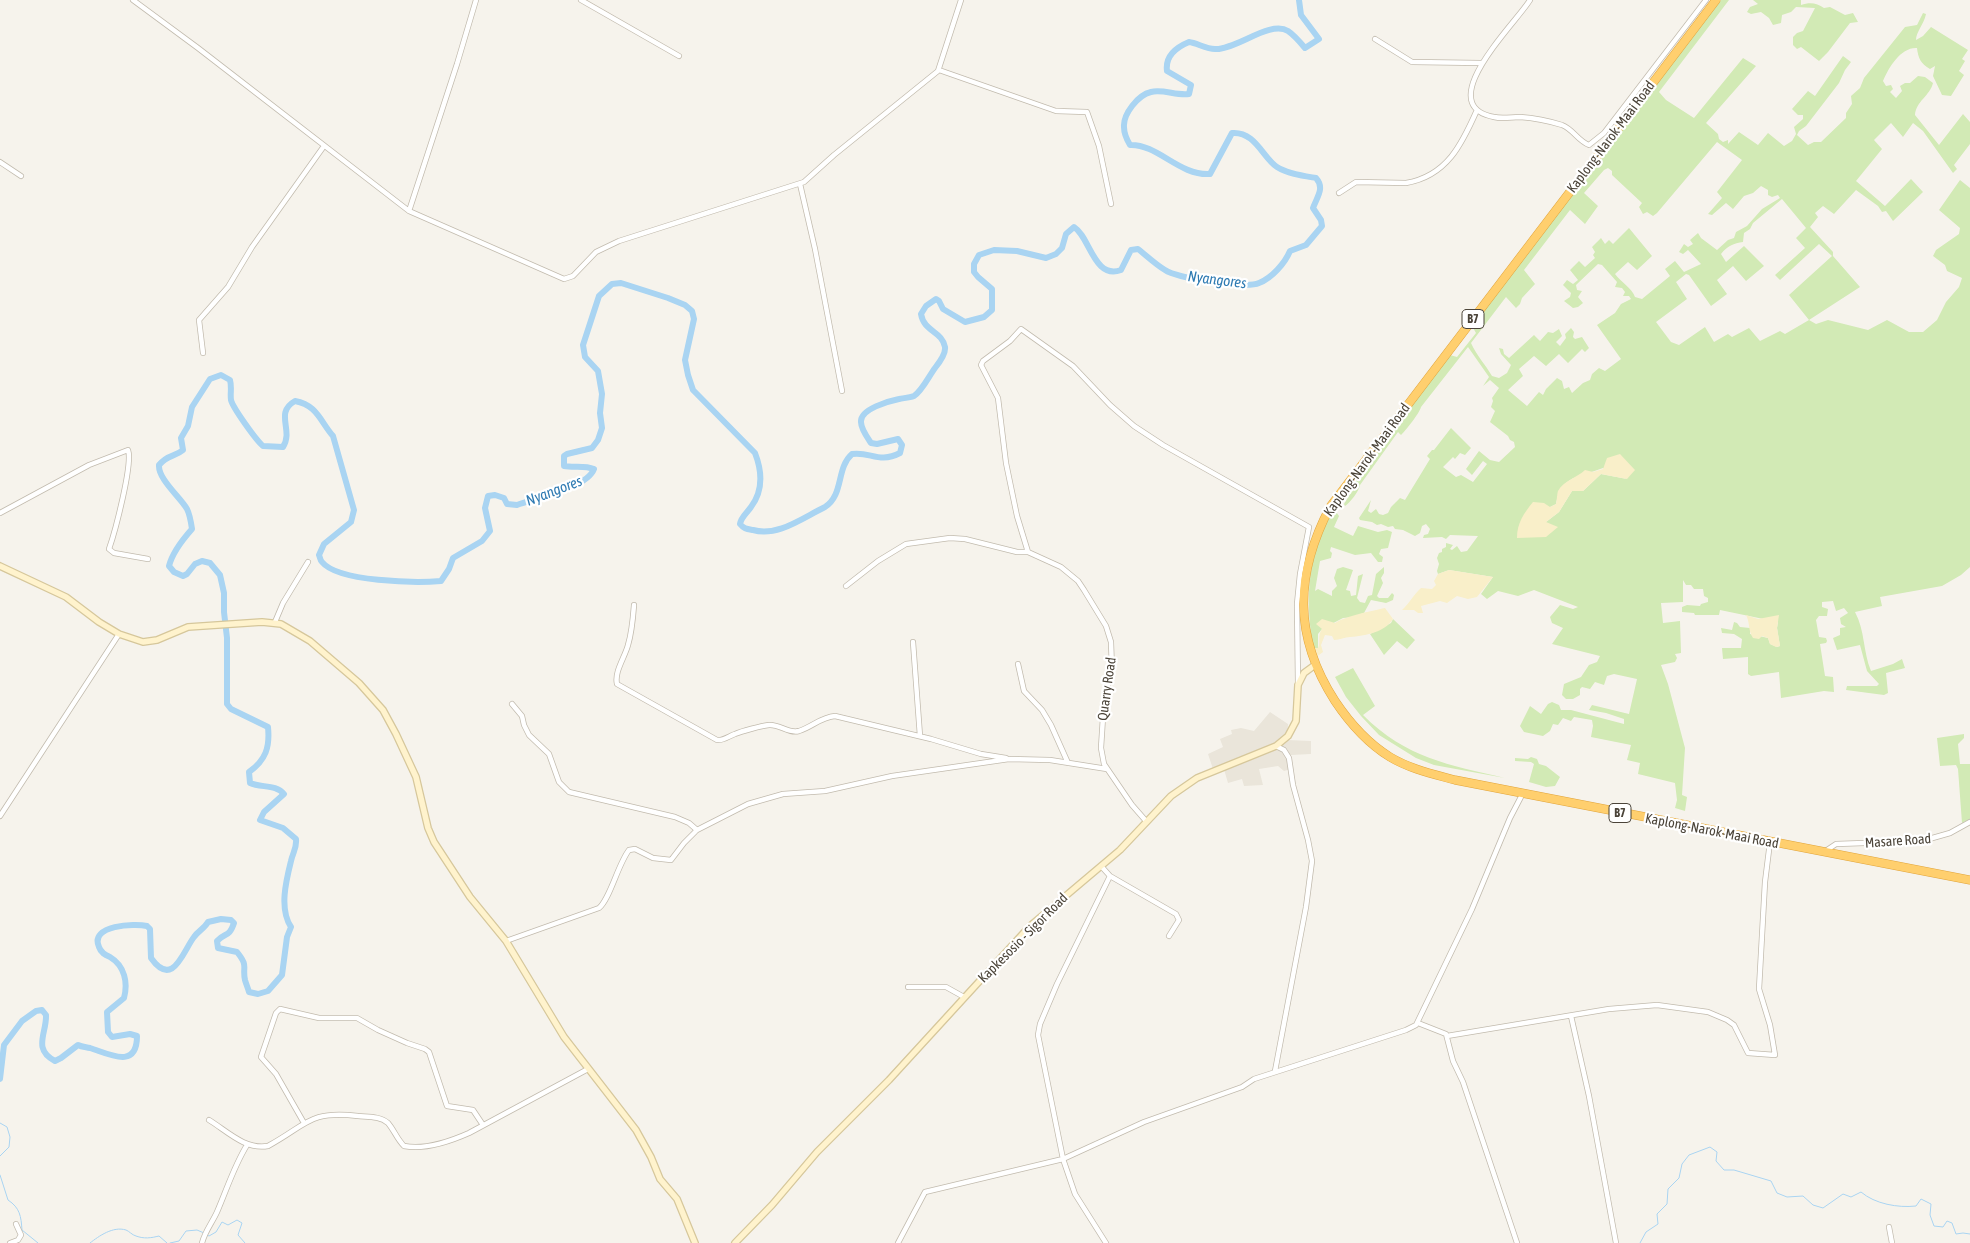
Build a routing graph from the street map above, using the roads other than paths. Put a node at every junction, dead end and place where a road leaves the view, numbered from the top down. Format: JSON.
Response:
{"nodes":[{"id":1,"x":133,"y":0,"type":"edge"},
{"id":2,"x":476,"y":0,"type":"edge"},
{"id":3,"x":581,"y":0,"type":"edge"},
{"id":4,"x":961,"y":0,"type":"edge"},
{"id":5,"x":1530,"y":0,"type":"edge"},
{"id":6,"x":1706,"y":0,"type":"edge"},
{"id":7,"x":1716,"y":0,"type":"edge"},
{"id":8,"x":1376,"y":38,"type":"dead end"},
{"id":9,"x":680,"y":56,"type":"dead end"},
{"id":10,"x":1481,"y":63,"type":"junction"},
{"id":11,"x":939,"y":70,"type":"junction"},
{"id":12,"x":1477,"y":110,"type":"junction"},
{"id":13,"x":324,"y":146,"type":"junction"},
{"id":14,"x":0,"y":162,"type":"edge"},
{"id":15,"x":21,"y":176,"type":"dead end"},
{"id":16,"x":800,"y":184,"type":"junction"},
{"id":17,"x":1339,"y":193,"type":"dead end"},
{"id":18,"x":1111,"y":204,"type":"dead end"},
{"id":19,"x":409,"y":211,"type":"junction"},
{"id":20,"x":203,"y":353,"type":"dead end"},
{"id":21,"x":842,"y":391,"type":"dead end"},
{"id":22,"x":0,"y":513,"type":"edge"},
{"id":23,"x":1028,"y":552,"type":"junction"},
{"id":24,"x":148,"y":559,"type":"dead end"},
{"id":25,"x":308,"y":562,"type":"dead end"},
{"id":26,"x":0,"y":566,"type":"edge"},
{"id":27,"x":846,"y":586,"type":"dead end"},
{"id":28,"x":634,"y":605,"type":"dead end"},
{"id":29,"x":275,"y":622,"type":"junction"},
{"id":30,"x":119,"y":634,"type":"junction"},
{"id":31,"x":913,"y":642,"type":"dead end"},
{"id":32,"x":1018,"y":664,"type":"dead end"},
{"id":33,"x":1316,"y":665,"type":"junction"},
{"id":34,"x":1298,"y":685,"type":"junction"},
{"id":35,"x":512,"y":704,"type":"dead end"},
{"id":36,"x":920,"y":736,"type":"junction"},
{"id":37,"x":1276,"y":746,"type":"junction"},
{"id":38,"x":1009,"y":759,"type":"junction"},
{"id":39,"x":1068,"y":763,"type":"junction"},
{"id":40,"x":1107,"y":769,"type":"junction"},
{"id":41,"x":1523,"y":793,"type":"junction"},
{"id":42,"x":0,"y":816,"type":"edge"},
{"id":43,"x":1146,"y":821,"type":"junction"},
{"id":44,"x":1970,"y":822,"type":"edge"},
{"id":45,"x":698,"y":830,"type":"junction"},
{"id":46,"x":1770,"y":842,"type":"junction"},
{"id":47,"x":1824,"y":852,"type":"junction"},
{"id":48,"x":1101,"y":866,"type":"junction"},
{"id":49,"x":1110,"y":876,"type":"junction"},
{"id":50,"x":1970,"y":880,"type":"edge"},
{"id":51,"x":1169,"y":936,"type":"dead end"},
{"id":52,"x":506,"y":941,"type":"junction"},
{"id":53,"x":908,"y":987,"type":"dead end"},
{"id":54,"x":964,"y":997,"type":"junction"},
{"id":55,"x":1571,"y":1016,"type":"junction"},
{"id":56,"x":1418,"y":1023,"type":"junction"},
{"id":57,"x":1447,"y":1036,"type":"junction"},
{"id":58,"x":588,"y":1069,"type":"junction"},
{"id":59,"x":1275,"y":1072,"type":"junction"},
{"id":60,"x":209,"y":1120,"type":"dead end"},
{"id":61,"x":304,"y":1123,"type":"junction"},
{"id":62,"x":483,"y":1125,"type":"junction"},
{"id":63,"x":247,"y":1145,"type":"junction"},
{"id":64,"x":1063,"y":1159,"type":"junction"},
{"id":65,"x":16,"y":1224,"type":"dead end"},
{"id":66,"x":1889,"y":1227,"type":"dead end"},
{"id":67,"x":10,"y":1243,"type":"edge"},
{"id":68,"x":202,"y":1243,"type":"edge"},
{"id":69,"x":695,"y":1243,"type":"edge"},
{"id":70,"x":735,"y":1243,"type":"edge"},
{"id":71,"x":898,"y":1243,"type":"edge"},
{"id":72,"x":1106,"y":1243,"type":"edge"},
{"id":73,"x":1517,"y":1243,"type":"edge"},
{"id":74,"x":1616,"y":1243,"type":"edge"},
{"id":75,"x":1892,"y":1243,"type":"edge"}],
"edges":[{"from":1,"to":13,"type":"street"},
{"from":2,"to":19,"type":"street"},
{"from":3,"to":9,"type":"street"},
{"from":4,"to":11,"type":"street"},
{"from":5,"to":10,"type":"street"},
{"from":6,"to":12,"type":"street"},
{"from":7,"to":33,"type":"highway","name":"Kaplong-Narok-Maai Road","number":"B7"},
{"from":8,"to":10,"type":"street"},
{"from":10,"to":12,"type":"street"},
{"from":11,"to":16,"type":"street"},
{"from":11,"to":18,"type":"street"},
{"from":12,"to":17,"type":"street"},
{"from":13,"to":19,"type":"street"},
{"from":13,"to":20,"type":"street"},
{"from":14,"to":15,"type":"street"},
{"from":16,"to":19,"type":"street"},
{"from":16,"to":21,"type":"street"},
{"from":22,"to":24,"type":"street"},
{"from":23,"to":27,"type":"street","name":"Quarry Road"},
{"from":23,"to":34,"type":"street"},
{"from":23,"to":40,"type":"street","name":"Quarry Road"},
{"from":25,"to":29,"type":"street"},
{"from":26,"to":30,"type":"street"},
{"from":28,"to":36,"type":"street"},
{"from":29,"to":30,"type":"street"},
{"from":29,"to":52,"type":"street"},
{"from":30,"to":42,"type":"street"},
{"from":31,"to":36,"type":"street"},
{"from":32,"to":39,"type":"street"},
{"from":33,"to":34,"type":"street"},
{"from":33,"to":41,"type":"highway","name":"Kaplong-Narok-Maai Road","number":"B7"},
{"from":34,"to":37,"type":"street","name":"Kapkesosio - Sigor Road"},
{"from":35,"to":45,"type":"street"},
{"from":36,"to":38,"type":"street"},
{"from":37,"to":43,"type":"street","name":"Kapkesosio - Sigor Road"},
{"from":37,"to":59,"type":"street"},
{"from":38,"to":39,"type":"street"},
{"from":38,"to":45,"type":"street"},
{"from":39,"to":40,"type":"street"},
{"from":40,"to":43,"type":"street","name":"Quarry Road"},
{"from":41,"to":46,"type":"highway","name":"Kaplong-Narok-Maai Road","number":"B7"},
{"from":41,"to":56,"type":"street"},
{"from":43,"to":48,"type":"street","name":"Kapkesosio - Sigor Road"},
{"from":44,"to":47,"type":"street","name":"Masare Road"},
{"from":45,"to":52,"type":"street"},
{"from":46,"to":47,"type":"highway","name":"Kaplong-Narok-Maai Road","number":"B7"},
{"from":46,"to":55,"type":"street"},
{"from":47,"to":50,"type":"highway","name":"Kaplong-Narok-Maai Road","number":"B7"},
{"from":48,"to":49,"type":"street"},
{"from":48,"to":54,"type":"street","name":"Kapkesosio - Sigor Road"},
{"from":49,"to":51,"type":"street"},
{"from":49,"to":64,"type":"street"},
{"from":52,"to":58,"type":"street"},
{"from":53,"to":54,"type":"street"},
{"from":54,"to":70,"type":"street","name":"Kapkesosio - Sigor Road"},
{"from":55,"to":57,"type":"street"},
{"from":55,"to":74,"type":"street"},
{"from":56,"to":57,"type":"street"},
{"from":56,"to":59,"type":"street"},
{"from":57,"to":73,"type":"street"},
{"from":58,"to":62,"type":"street"},
{"from":58,"to":69,"type":"street"},
{"from":59,"to":64,"type":"street"},
{"from":60,"to":63,"type":"street"},
{"from":61,"to":62,"type":"street"},
{"from":61,"to":62,"type":"street"},
{"from":61,"to":63,"type":"street"},
{"from":63,"to":68,"type":"street"},
{"from":64,"to":71,"type":"street"},
{"from":64,"to":72,"type":"street"},
{"from":65,"to":67,"type":"street"},
{"from":66,"to":75,"type":"street"}]}
